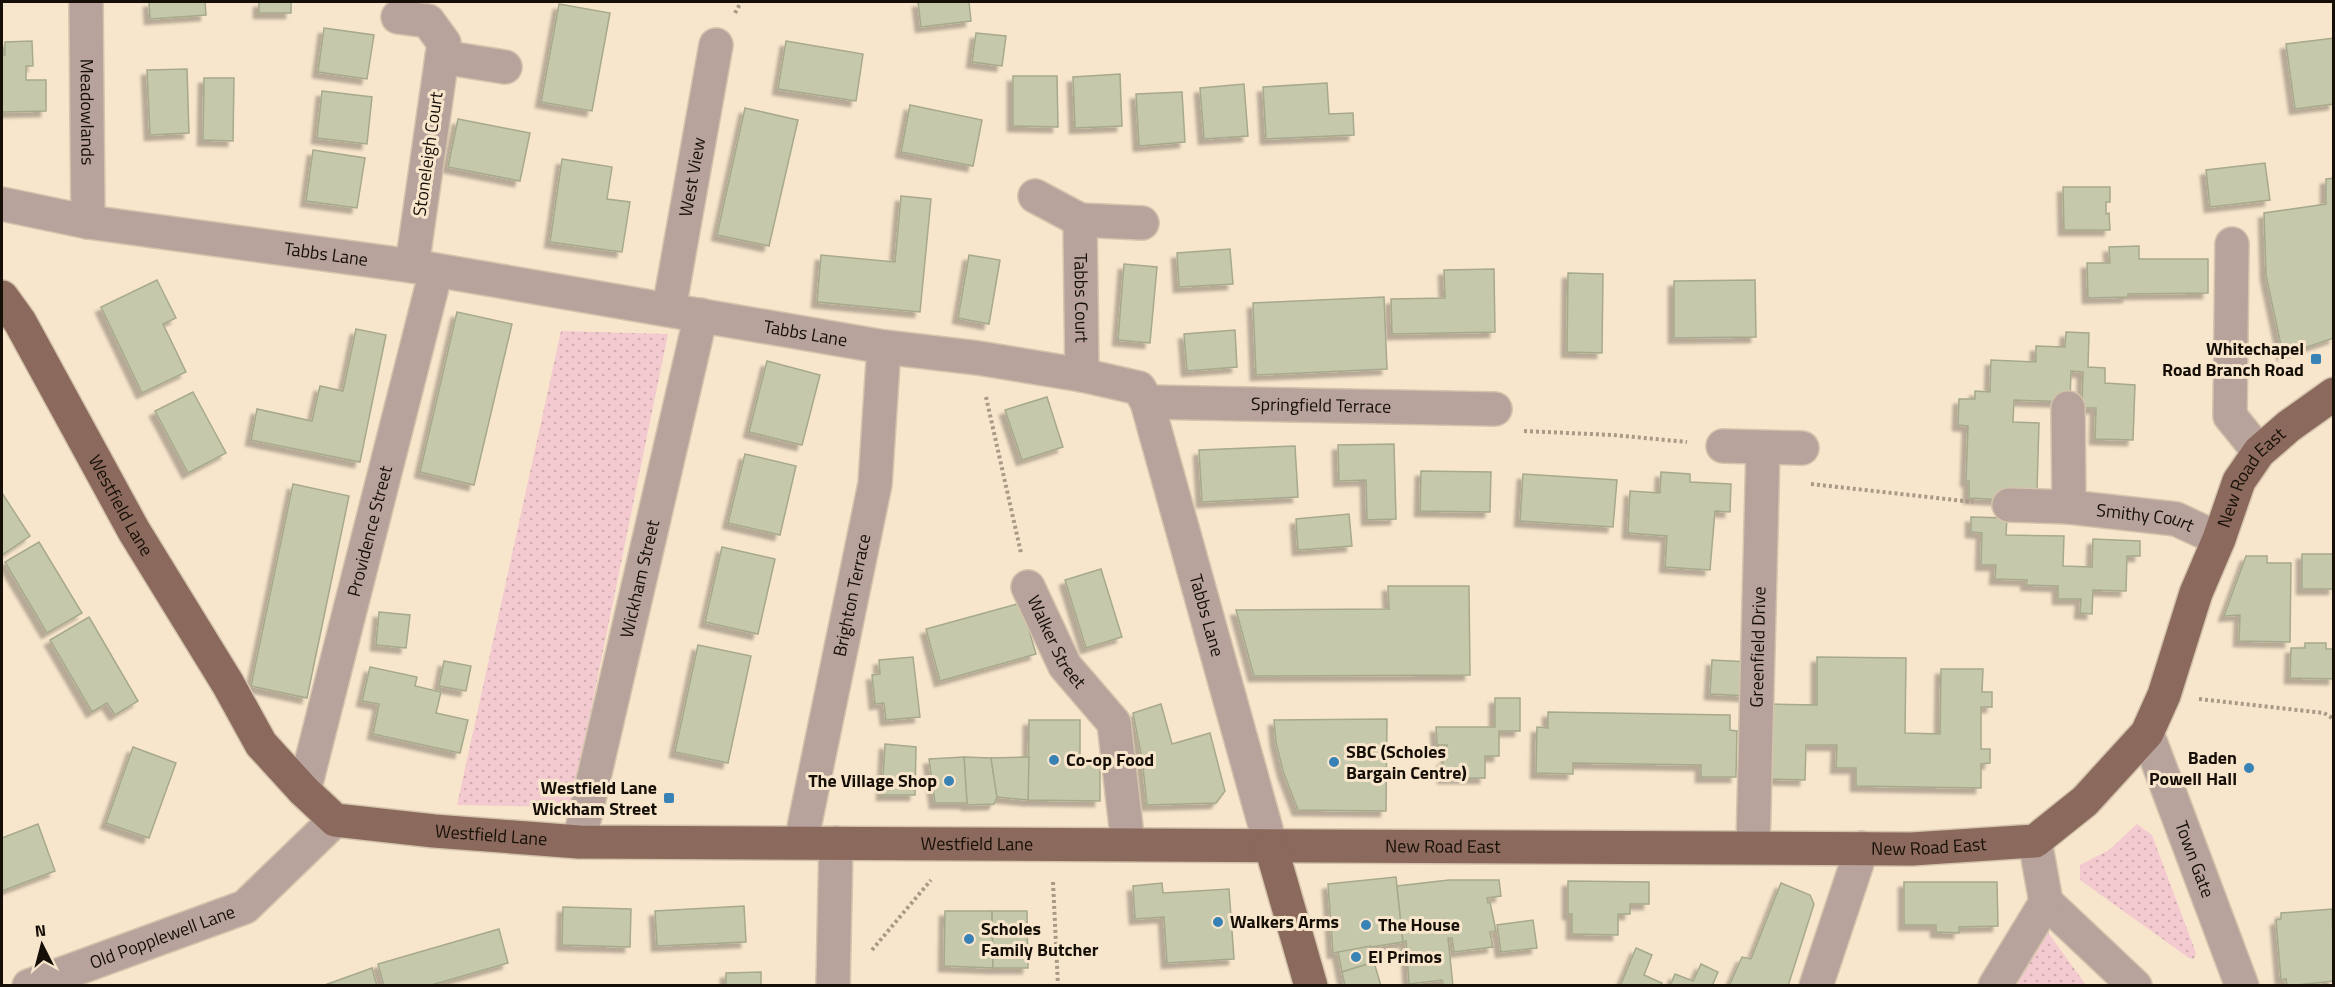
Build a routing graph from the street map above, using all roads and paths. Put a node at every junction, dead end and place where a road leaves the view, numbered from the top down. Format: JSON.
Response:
{"nodes":[{"id":1,"x":86,"y":2,"type":"edge"},
{"id":2,"x":398,"y":17,"type":"dead end"},
{"id":3,"x":716,"y":45,"type":"dead end"},
{"id":4,"x":443,"y":50,"type":"junction"},
{"id":5,"x":504,"y":67,"type":"dead end"},
{"id":6,"x":1035,"y":196,"type":"dead end"},
{"id":7,"x":2,"y":204,"type":"edge"},
{"id":8,"x":1080,"y":220,"type":"junction"},
{"id":9,"x":88,"y":222,"type":"junction"},
{"id":10,"x":1142,"y":224,"type":"dead end"},
{"id":11,"x":2232,"y":244,"type":"dead end"},
{"id":12,"x":424,"y":268,"type":"junction"},
{"id":13,"x":2,"y":297,"type":"edge"},
{"id":14,"x":669,"y":309,"type":"junction"},
{"id":15,"x":701,"y":315,"type":"junction"},
{"id":16,"x":884,"y":346,"type":"junction"},
{"id":17,"x":978,"y":358,"type":"junction"},
{"id":18,"x":1082,"y":375,"type":"junction"},
{"id":19,"x":2334,"y":394,"type":"edge"},
{"id":20,"x":1148,"y":402,"type":"junction"},
{"id":21,"x":2068,"y":408,"type":"dead end"},
{"id":22,"x":1495,"y":409,"type":"joint"},
{"id":23,"x":1723,"y":446,"type":"joint"},
{"id":24,"x":1802,"y":447,"type":"dead end"},
{"id":25,"x":2259,"y":452,"type":"junction"},
{"id":26,"x":1763,"y":464,"type":"junction"},
{"id":27,"x":2009,"y":506,"type":"joint"},
{"id":28,"x":2069,"y":507,"type":"junction"},
{"id":29,"x":2219,"y":539,"type":"junction"},
{"id":30,"x":1028,"y":587,"type":"joint"},
{"id":31,"x":2164,"y":695,"type":"junction"},
{"id":32,"x":2334,"y":719,"type":"edge"},
{"id":33,"x":2147,"y":733,"type":"junction"},
{"id":34,"x":304,"y":791,"type":"junction"},
{"id":35,"x":335,"y":820,"type":"junction"},
{"id":36,"x":2035,"y":841,"type":"junction"},
{"id":37,"x":579,"y":842,"type":"junction"},
{"id":38,"x":801,"y":842,"type":"junction"},
{"id":39,"x":836,"y":843,"type":"junction"},
{"id":40,"x":1128,"y":844,"type":"junction"},
{"id":41,"x":1271,"y":847,"type":"junction"},
{"id":42,"x":1753,"y":847,"type":"junction"},
{"id":43,"x":1862,"y":848,"type":"junction"},
{"id":44,"x":937,"y":873,"type":"dead end"},
{"id":45,"x":1053,"y":875,"type":"dead end"},
{"id":46,"x":2046,"y":902,"type":"junction"},
{"id":47,"x":865,"y":958,"type":"dead end"},
{"id":48,"x":29,"y":986,"type":"edge"},
{"id":49,"x":833,"y":986,"type":"edge"},
{"id":50,"x":1058,"y":986,"type":"edge"},
{"id":51,"x":1311,"y":986,"type":"edge"},
{"id":52,"x":1816,"y":986,"type":"edge"},
{"id":53,"x":1995,"y":986,"type":"edge"},
{"id":54,"x":2135,"y":986,"type":"edge"},
{"id":55,"x":2242,"y":986,"type":"edge"}],
"edges":[{"from":1,"to":9,"type":"street","name":"Meadowlands"},
{"from":2,"to":4,"type":"street"},
{"from":3,"to":14,"type":"street","name":"West View"},
{"from":4,"to":5,"type":"street"},
{"from":4,"to":12,"type":"street","name":"Stoneleigh Court"},
{"from":6,"to":8,"type":"street"},
{"from":7,"to":9,"type":"street","name":"Tabbs Lane"},
{"from":8,"to":10,"type":"street"},
{"from":8,"to":18,"type":"street","name":"Tabbs Court"},
{"from":9,"to":12,"type":"street","name":"Tabbs Lane"},
{"from":11,"to":25,"type":"street"},
{"from":12,"to":14,"type":"street","name":"Tabbs Lane"},
{"from":12,"to":34,"type":"street","name":"Providence Street"},
{"from":13,"to":34,"type":"main road","name":"Westfield Lane"},
{"from":14,"to":15,"type":"street","name":"Tabbs Lane"},
{"from":15,"to":16,"type":"street","name":"Tabbs Lane"},
{"from":15,"to":37,"type":"street","name":"Wickham Street"},
{"from":16,"to":17,"type":"street","name":"Tabbs Lane"},
{"from":16,"to":38,"type":"street","name":"Brighton Terrace"},
{"from":17,"to":18,"type":"street","name":"Tabbs Lane"},
{"from":17,"to":30,"type":"path","name":"Walker Street"},
{"from":18,"to":20,"type":"street","name":"Tabbs Lane"},
{"from":19,"to":25,"type":"main road","name":"New Road East"},
{"from":20,"to":22,"type":"street","name":"Springfield Terrace"},
{"from":20,"to":41,"type":"street","name":"Tabbs Lane"},
{"from":21,"to":28,"type":"street"},
{"from":22,"to":23,"type":"path"},
{"from":23,"to":26,"type":"street"},
{"from":24,"to":26,"type":"street"},
{"from":25,"to":29,"type":"main road","name":"New Road East"},
{"from":26,"to":27,"type":"path"},
{"from":26,"to":42,"type":"street","name":"Greenfield Drive"},
{"from":27,"to":28,"type":"street","name":"Smithy Court"},
{"from":28,"to":29,"type":"street","name":"Smithy Court"},
{"from":29,"to":31,"type":"main road","name":"New Road East"},
{"from":30,"to":40,"type":"street","name":"Walker Street"},
{"from":31,"to":32,"type":"path"},
{"from":31,"to":33,"type":"main road","name":"New Road East"},
{"from":33,"to":36,"type":"main road","name":"New Road East"},
{"from":33,"to":55,"type":"street","name":"Town Gate"},
{"from":34,"to":35,"type":"main road","name":"Westfield Lane"},
{"from":35,"to":37,"type":"main road","name":"Westfield Lane"},
{"from":35,"to":48,"type":"street","name":"Old Popplewell Lane"},
{"from":36,"to":43,"type":"main road","name":"New Road East"},
{"from":36,"to":46,"type":"street"},
{"from":37,"to":38,"type":"main road","name":"Westfield Lane"},
{"from":38,"to":39,"type":"main road","name":"Westfield Lane"},
{"from":39,"to":40,"type":"main road","name":"Westfield Lane"},
{"from":39,"to":49,"type":"street"},
{"from":40,"to":41,"type":"main road","name":"Westfield Lane"},
{"from":41,"to":42,"type":"main road","name":"New Road East"},
{"from":41,"to":51,"type":"main road"},
{"from":42,"to":43,"type":"main road","name":"New Road East"},
{"from":43,"to":52,"type":"street"},
{"from":44,"to":47,"type":"path"},
{"from":45,"to":50,"type":"path"},
{"from":46,"to":53,"type":"street"},
{"from":46,"to":54,"type":"street"}]}
